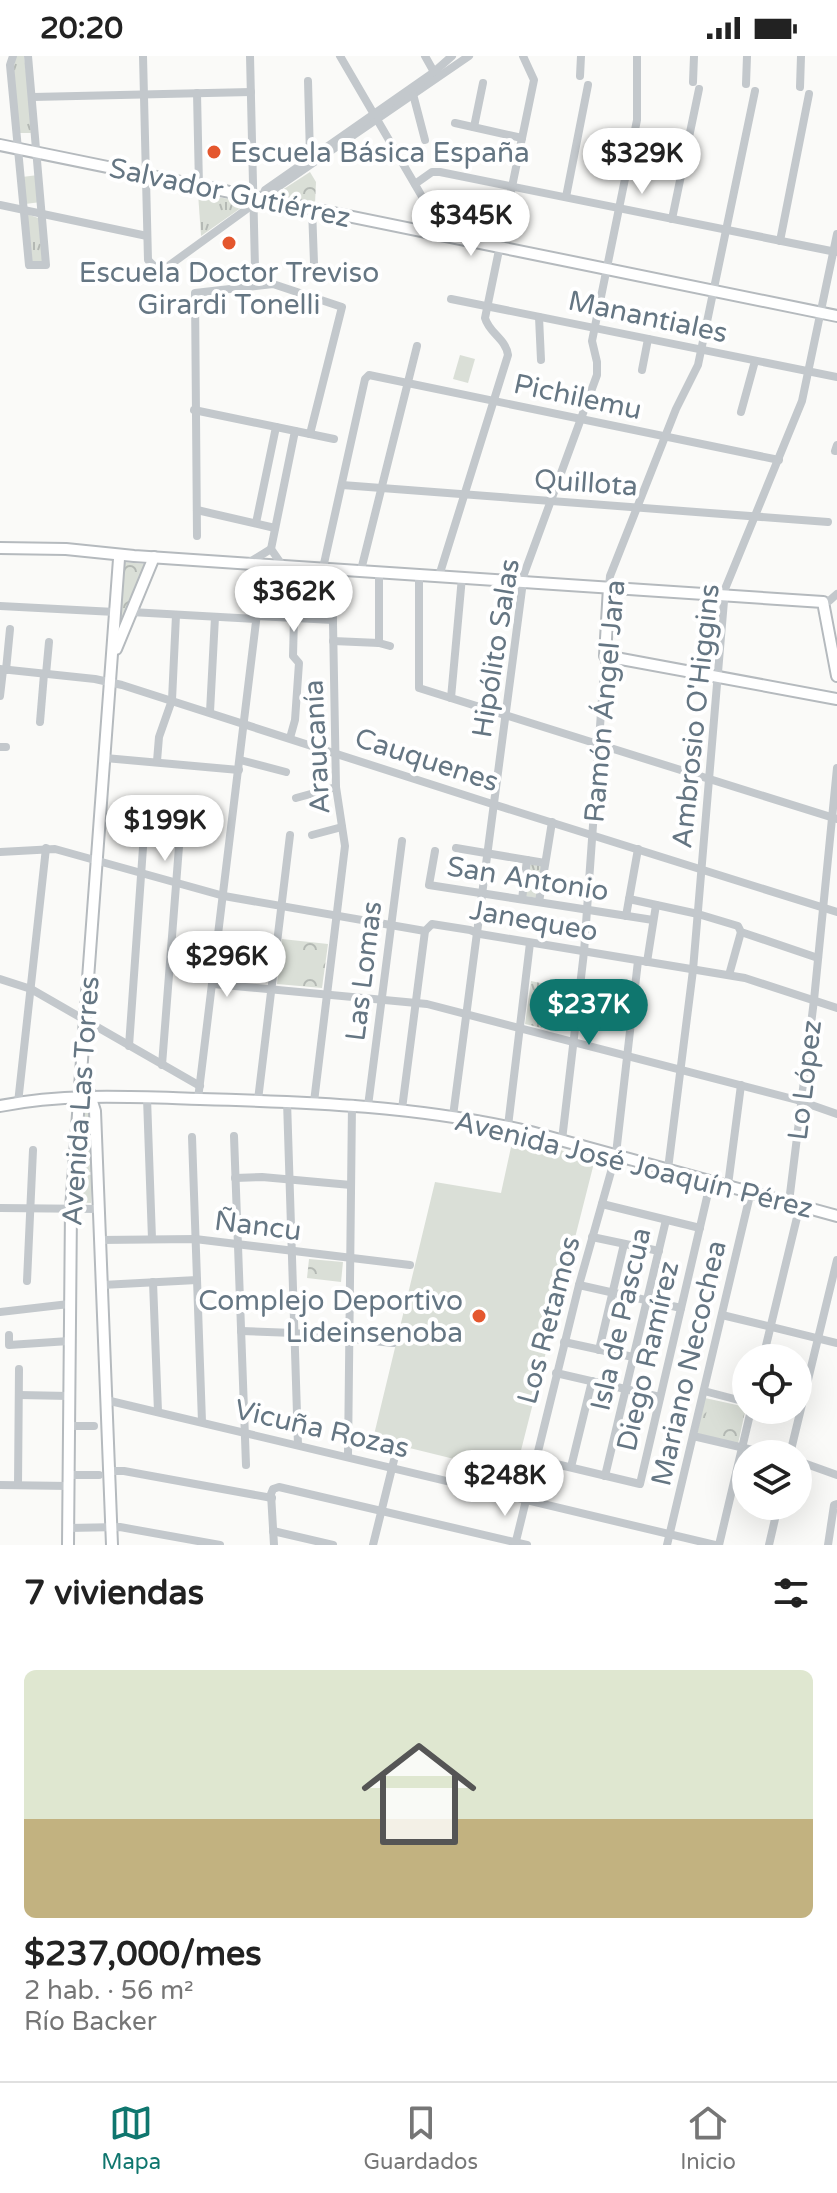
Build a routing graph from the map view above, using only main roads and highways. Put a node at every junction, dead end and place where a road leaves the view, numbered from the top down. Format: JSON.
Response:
{"nodes":[{"id":1,"x":0,"y":145,"type":"edge"},
{"id":2,"x":837,"y":316,"type":"edge"},
{"id":3,"x":0,"y":548,"type":"edge"},
{"id":4,"x":49,"y":550,"type":"junction"},
{"id":5,"x":134,"y":556,"type":"junction"},
{"id":6,"x":154,"y":557,"type":"junction"},
{"id":7,"x":119,"y":559,"type":"junction"},
{"id":8,"x":609,"y":587,"type":"junction"},
{"id":9,"x":112,"y":659,"type":"junction"},
{"id":10,"x":837,"y":676,"type":"edge"},
{"id":11,"x":834,"y":696,"type":"edge"},
{"id":12,"x":82,"y":1061,"type":"junction"},
{"id":13,"x":79,"y":1096,"type":"junction"},
{"id":14,"x":91,"y":1096,"type":"junction"},
{"id":15,"x":0,"y":1106,"type":"edge"},
{"id":16,"x":837,"y":1216,"type":"edge"},
{"id":17,"x":68,"y":1545,"type":"edge"},
{"id":18,"x":112,"y":1545,"type":"edge"}],
"edges":[{"from":1,"to":2,"type":"main road","name":"Salvador Gutiérrez"},
{"from":3,"to":4,"type":"main road"},
{"from":4,"to":5,"type":"main road"},
{"from":4,"to":7,"type":"main road"},
{"from":5,"to":6,"type":"main road"},
{"from":5,"to":7,"type":"main road"},
{"from":6,"to":8,"type":"main road"},
{"from":6,"to":9,"type":"main road","name":"Avenida Las Torres"},
{"from":7,"to":9,"type":"main road","name":"Avenida Las Torres"},
{"from":8,"to":10,"type":"main road"},
{"from":8,"to":11,"type":"main road","name":"Ramón Ángel Jara"},
{"from":9,"to":12,"type":"main road","name":"Avenida Las Torres"},
{"from":12,"to":13,"type":"main road","name":"Avenida Las Torres"},
{"from":12,"to":14,"type":"main road"},
{"from":13,"to":14,"type":"main road","name":"Avenida José Joaquín Pérez"},
{"from":13,"to":15,"type":"main road","name":"Avenida José Joaquín Pérez"},
{"from":13,"to":17,"type":"main road","name":"Avenida Las Torres"},
{"from":14,"to":16,"type":"main road","name":"Avenida José Joaquín Pérez"},
{"from":14,"to":18,"type":"main road"}]}
